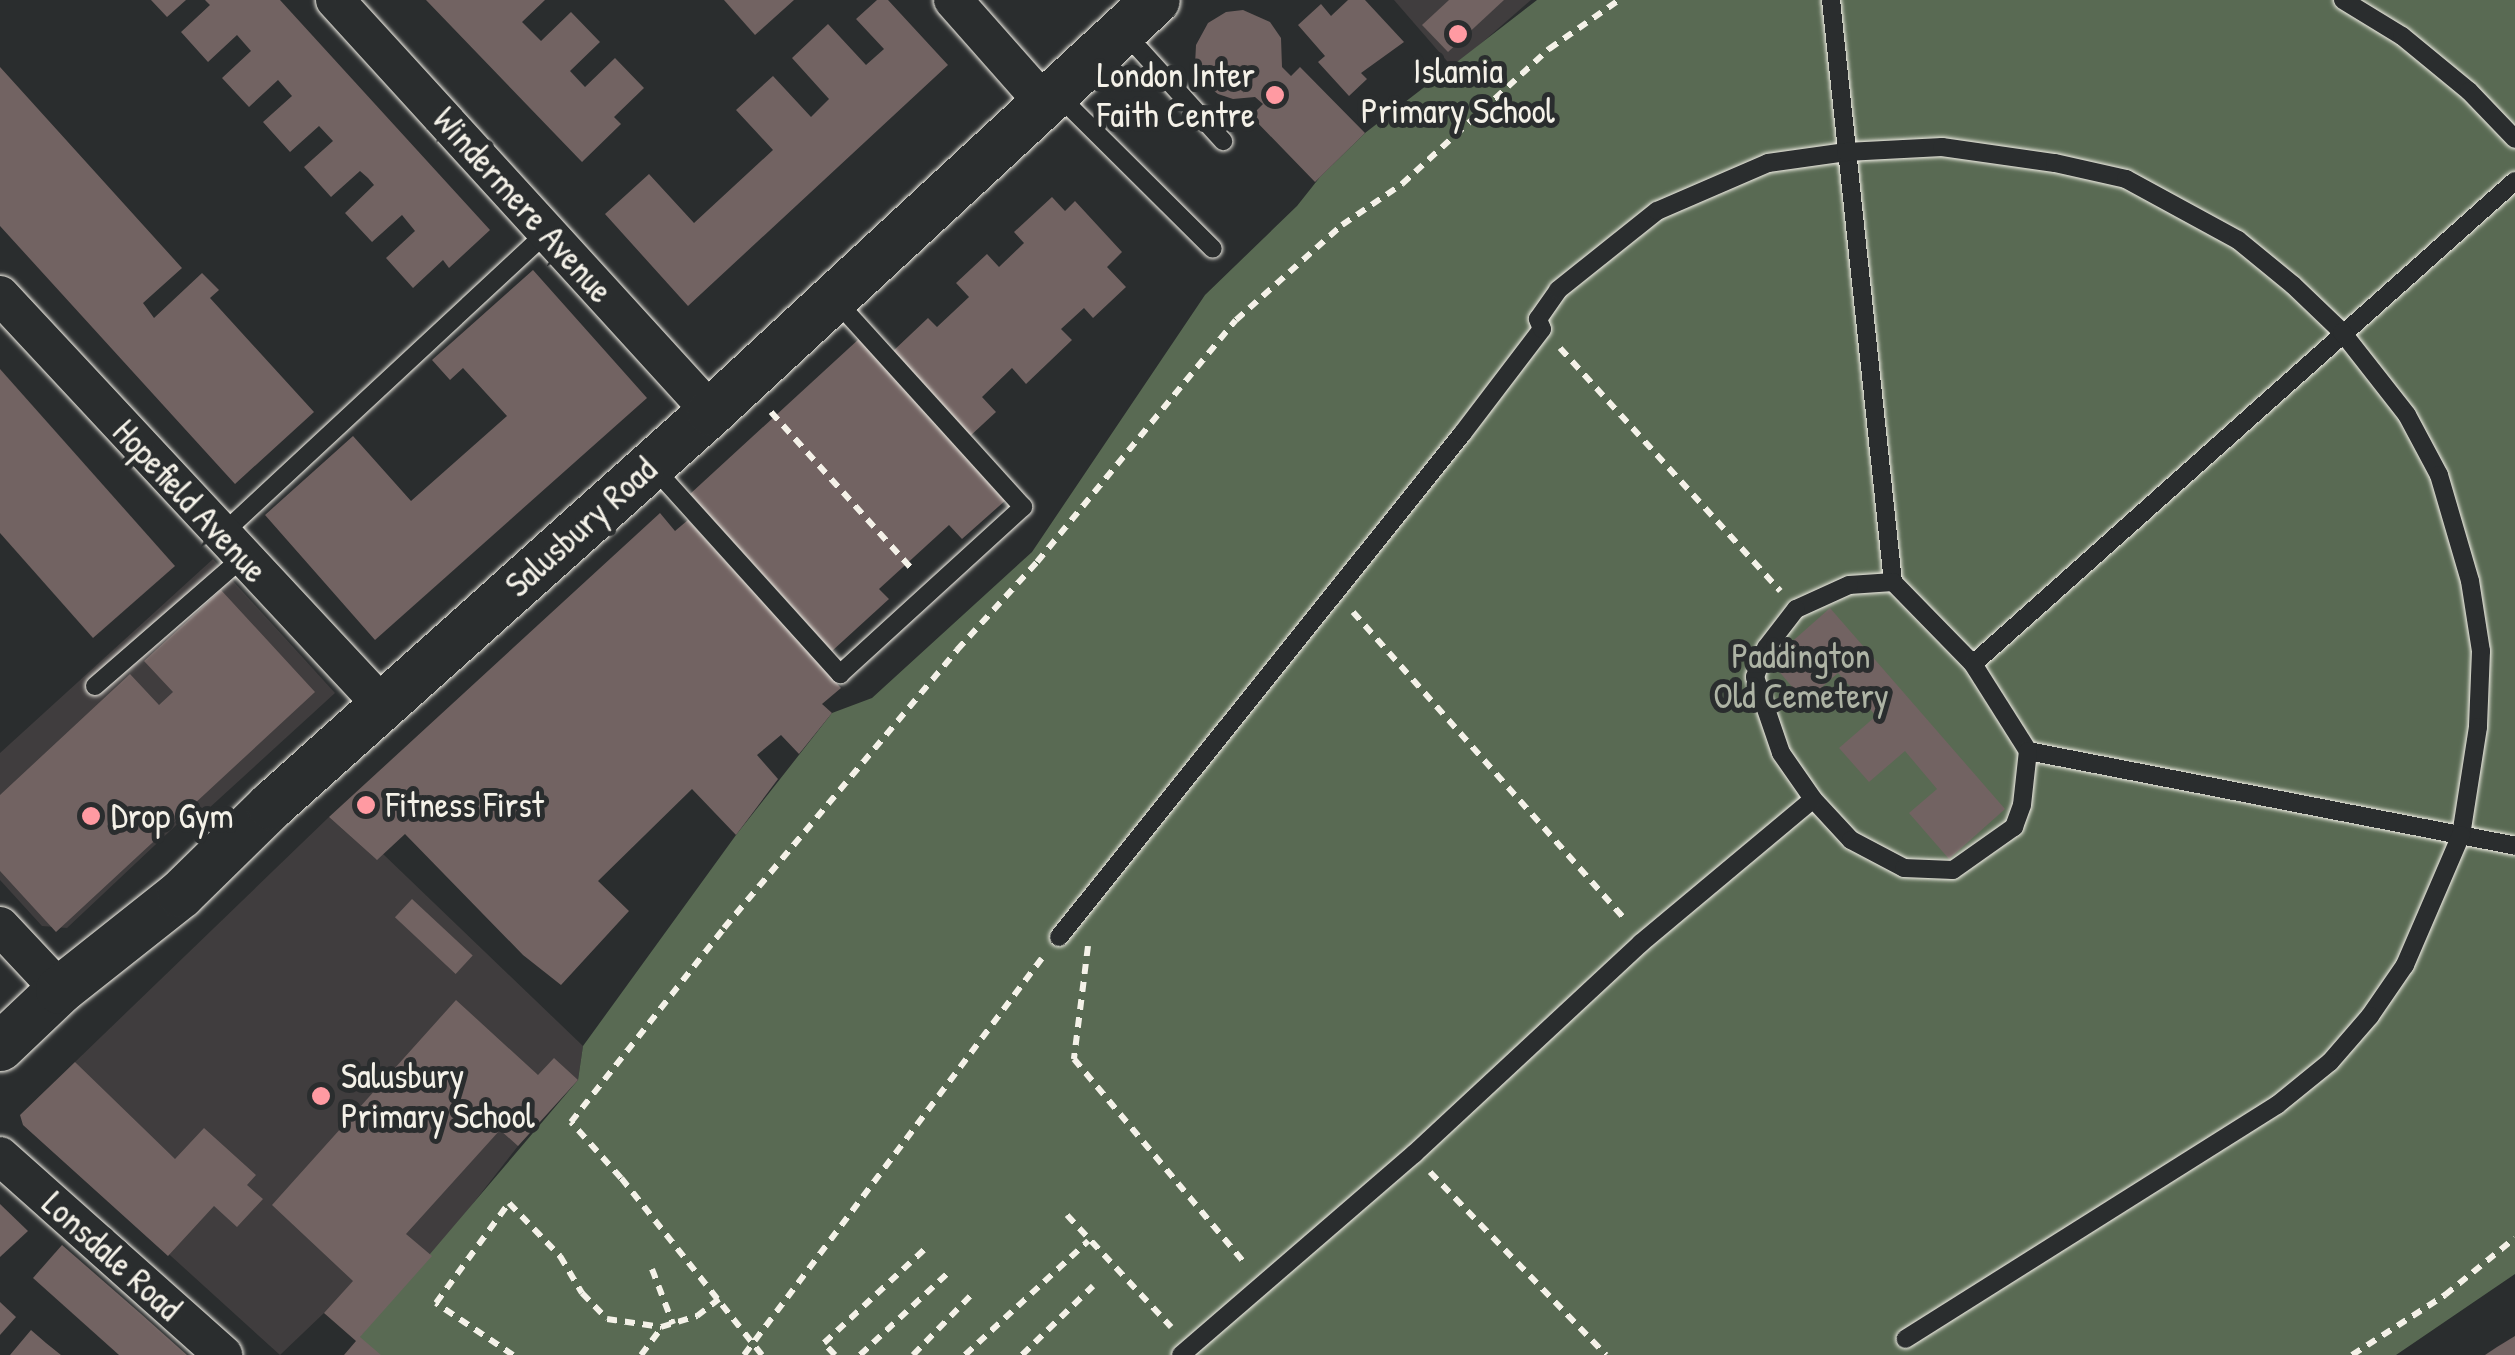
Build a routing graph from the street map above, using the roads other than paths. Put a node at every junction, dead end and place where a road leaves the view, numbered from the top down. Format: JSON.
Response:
{"nodes":[{"id":1,"x":334,"y":0,"type":"edge"},
{"id":2,"x":953,"y":0,"type":"edge"},
{"id":3,"x":1831,"y":0,"type":"edge"},
{"id":4,"x":2343,"y":0,"type":"edge"},
{"id":5,"x":1140,"y":15,"type":"edge"},
{"id":6,"x":1051,"y":98,"type":"junction"},
{"id":7,"x":2515,"y":140,"type":"edge"},
{"id":8,"x":1223,"y":141,"type":"dead end"},
{"id":9,"x":1846,"y":152,"type":"junction"},
{"id":10,"x":2515,"y":181,"type":"edge"},
{"id":11,"x":548,"y":232,"type":"junction"},
{"id":12,"x":1214,"y":250,"type":"dead end"},
{"id":13,"x":0,"y":295,"type":"edge"},
{"id":14,"x":834,"y":298,"type":"junction"},
{"id":15,"x":2342,"y":332,"type":"junction"},
{"id":16,"x":727,"y":397,"type":"junction"},
{"id":17,"x":650,"y":464,"type":"junction"},
{"id":18,"x":231,"y":547,"type":"junction"},
{"id":19,"x":1893,"y":582,"type":"junction"},
{"id":20,"x":1973,"y":664,"type":"junction"},
{"id":21,"x":95,"y":686,"type":"dead end"},
{"id":22,"x":382,"y":704,"type":"junction"},
{"id":23,"x":2028,"y":751,"type":"junction"},
{"id":24,"x":1813,"y":799,"type":"junction"},
{"id":25,"x":2462,"y":835,"type":"junction"},
{"id":26,"x":2515,"y":846,"type":"edge"},
{"id":27,"x":0,"y":926,"type":"edge"},
{"id":28,"x":1058,"y":937,"type":"road end"},
{"id":29,"x":60,"y":990,"type":"junction"},
{"id":30,"x":0,"y":1047,"type":"edge"},
{"id":31,"x":0,"y":1156,"type":"edge"},
{"id":32,"x":1905,"y":1339,"type":"dead end"},
{"id":33,"x":1185,"y":1352,"type":"edge"},
{"id":34,"x":224,"y":1355,"type":"edge"}],
"edges":[{"from":1,"to":11,"type":"street","name":"Windermere Avenue"},
{"from":2,"to":6,"type":"street"},
{"from":3,"to":9,"type":"lane"},
{"from":4,"to":7,"type":"lane"},
{"from":5,"to":6,"type":"street","name":"Salusbury Road"},
{"from":5,"to":8,"type":"lane"},
{"from":6,"to":12,"type":"lane"},
{"from":6,"to":14,"type":"street","name":"Salusbury Road"},
{"from":9,"to":15,"type":"lane"},
{"from":9,"to":19,"type":"lane"},
{"from":9,"to":28,"type":"lane"},
{"from":10,"to":15,"type":"lane"},
{"from":11,"to":16,"type":"street","name":"Windermere Avenue"},
{"from":11,"to":18,"type":"lane"},
{"from":13,"to":18,"type":"street","name":"Hopefield Avenue"},
{"from":14,"to":16,"type":"street","name":"Salusbury Road"},
{"from":14,"to":17,"type":"lane"},
{"from":15,"to":20,"type":"lane"},
{"from":15,"to":25,"type":"lane"},
{"from":16,"to":17,"type":"street","name":"Salusbury Road"},
{"from":17,"to":22,"type":"street","name":"Salusbury Road"},
{"from":18,"to":21,"type":"lane"},
{"from":18,"to":22,"type":"street","name":"Hopefield Avenue"},
{"from":19,"to":20,"type":"lane"},
{"from":19,"to":24,"type":"lane"},
{"from":20,"to":23,"type":"lane"},
{"from":22,"to":29,"type":"street","name":"Salusbury Road"},
{"from":23,"to":24,"type":"lane"},
{"from":23,"to":25,"type":"lane"},
{"from":24,"to":33,"type":"lane"},
{"from":25,"to":26,"type":"lane"},
{"from":25,"to":32,"type":"lane"},
{"from":27,"to":29,"type":"street"},
{"from":29,"to":30,"type":"street","name":"Salusbury Road"},
{"from":31,"to":34,"type":"street","name":"Lonsdale Road"}]}
